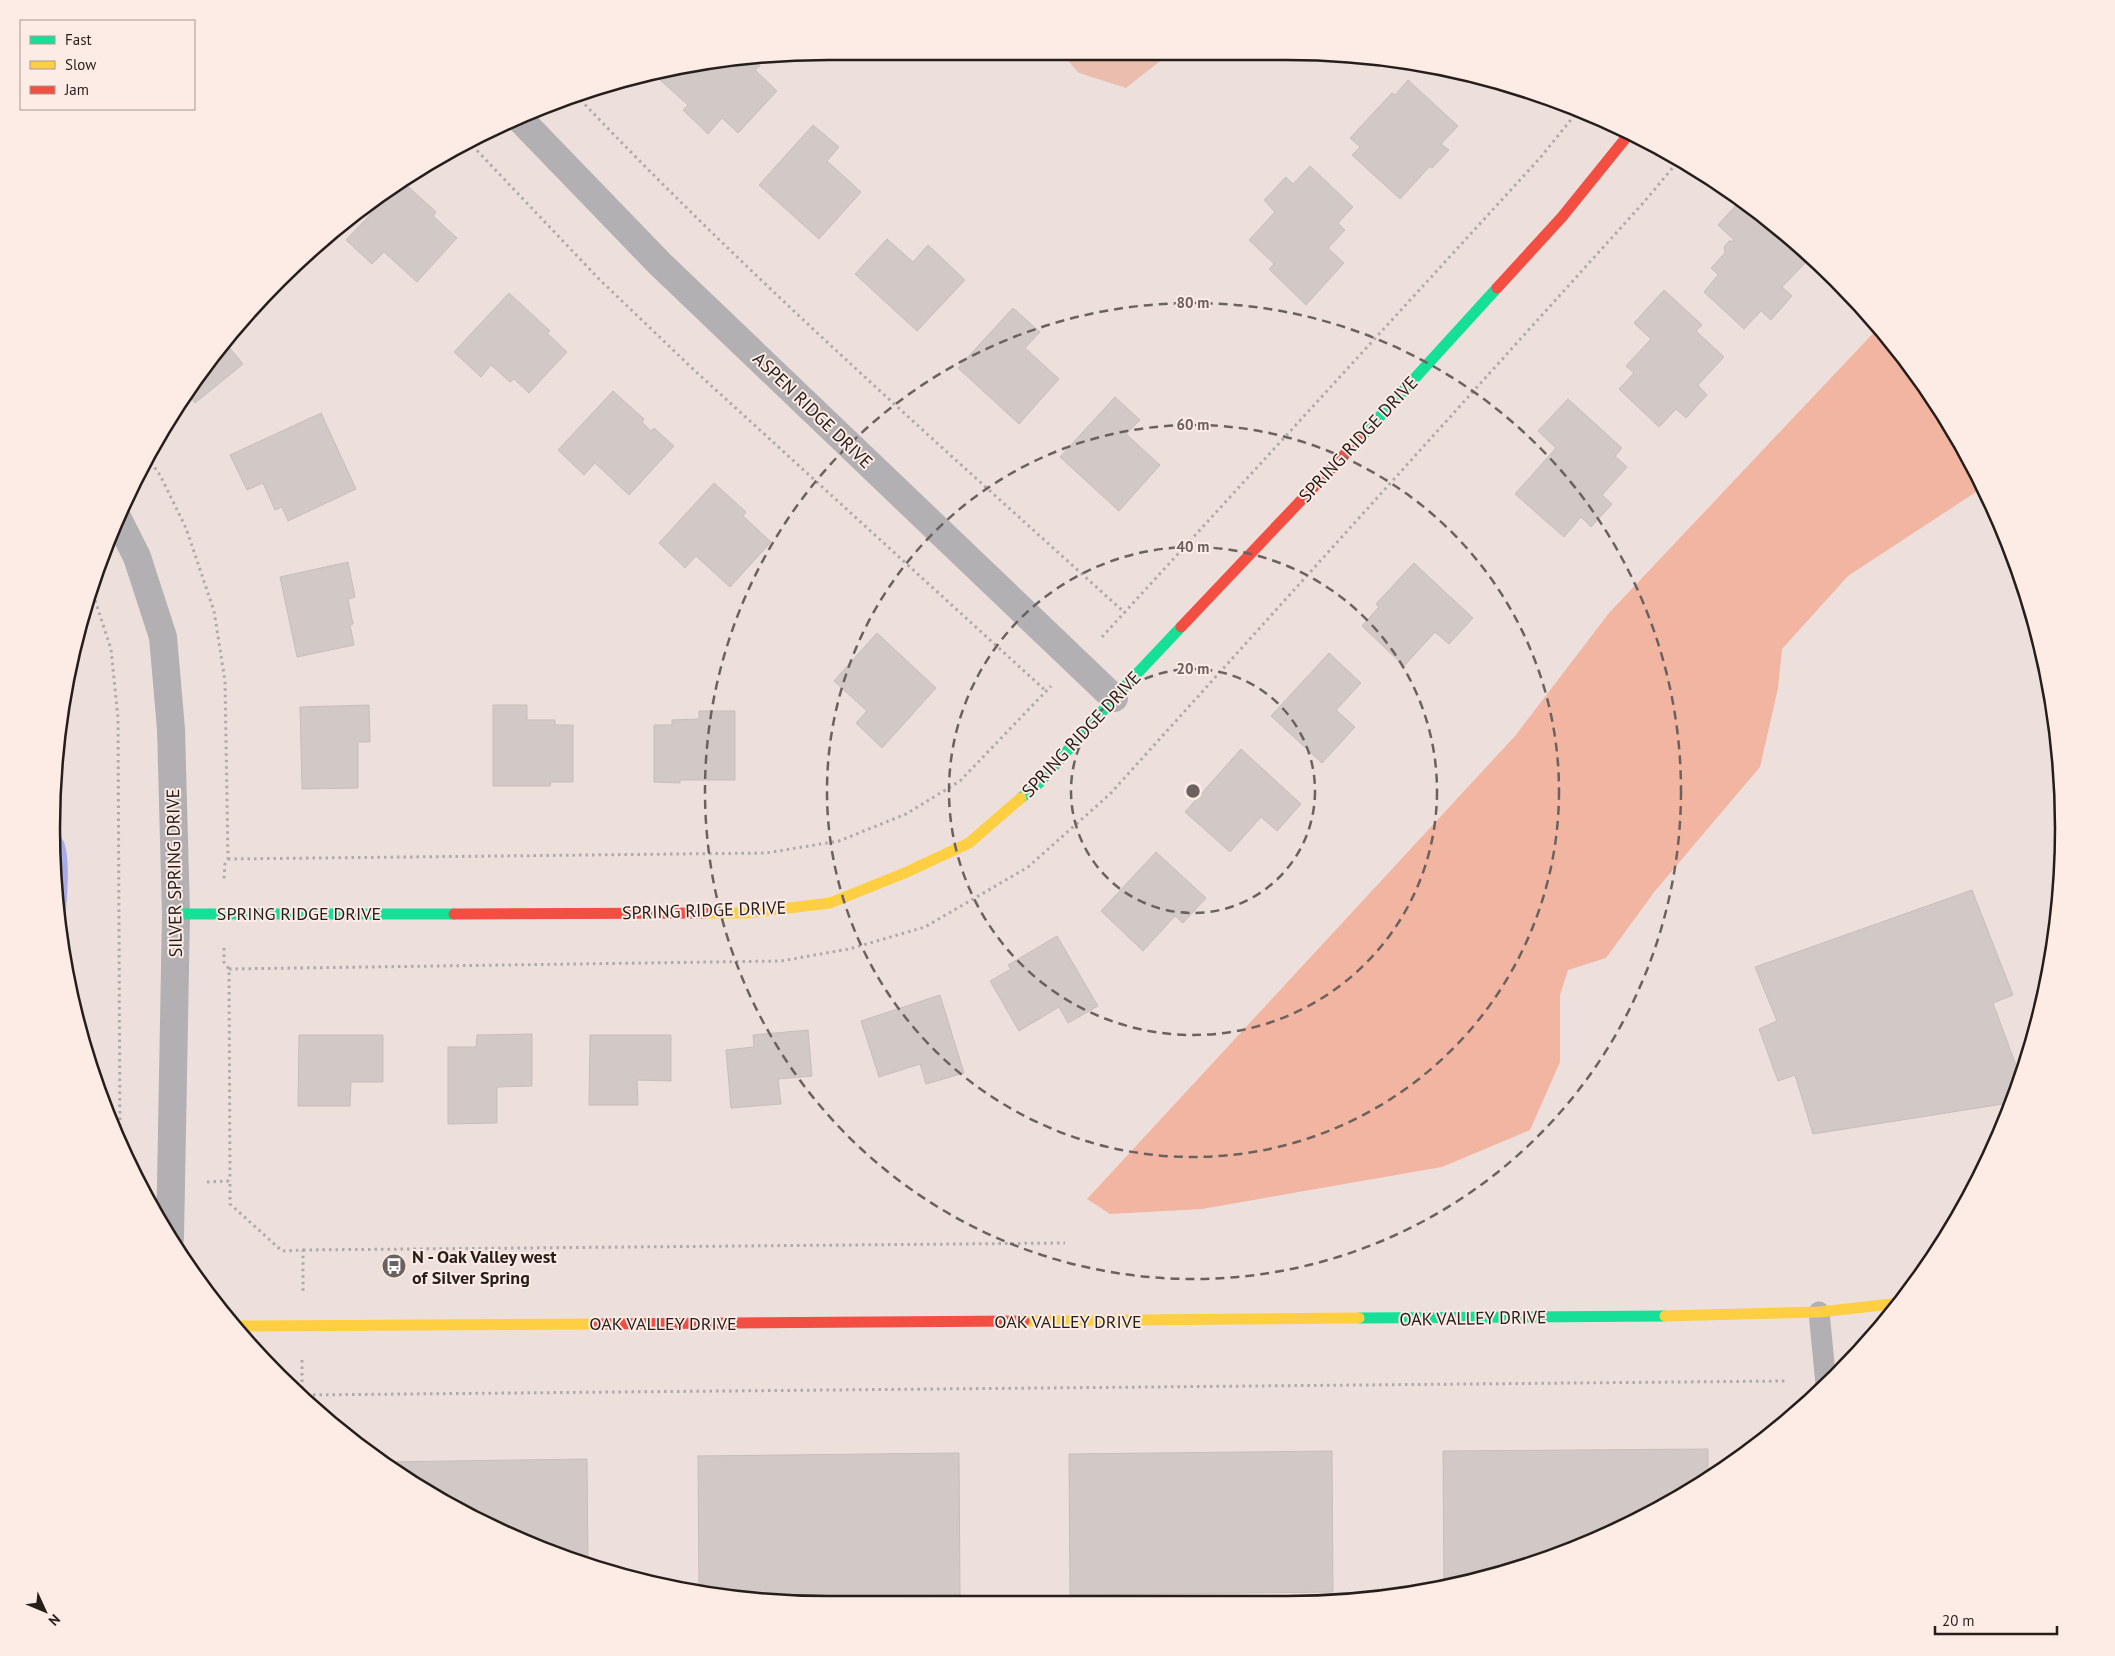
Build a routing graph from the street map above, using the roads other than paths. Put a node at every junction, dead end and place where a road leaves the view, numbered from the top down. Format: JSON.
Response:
{"nodes":[{"id":1,"x":524,"y":123,"type":"edge"},
{"id":2,"x":1625,"y":138,"type":"edge"},
{"id":3,"x":122,"y":526,"type":"edge"},
{"id":4,"x":1114,"y":698,"type":"junction"},
{"id":5,"x":176,"y":914,"type":"junction"},
{"id":6,"x":170,"y":1224,"type":"edge"},
{"id":7,"x":1889,"y":1304,"type":"edge"},
{"id":8,"x":1819,"y":1312,"type":"junction"},
{"id":9,"x":244,"y":1326,"type":"edge"},
{"id":10,"x":1825,"y":1375,"type":"edge"}],
"edges":[{"from":1,"to":4,"type":"street","name":"ASPEN RIDGE DRIVE"},
{"from":2,"to":4,"type":"street","name":"SPRING RIDGE DRIVE"},
{"from":3,"to":5,"type":"street","name":"SILVER SPRING DRIVE"},
{"from":4,"to":5,"type":"street","name":"SPRING RIDGE DRIVE"},
{"from":5,"to":6,"type":"street","name":"SILVER SPRING DRIVE"},
{"from":7,"to":8,"type":"street","name":"OAK VALLEY DRIVE"},
{"from":8,"to":9,"type":"street","name":"OAK VALLEY DRIVE"},
{"from":8,"to":10,"type":"lane"}]}
